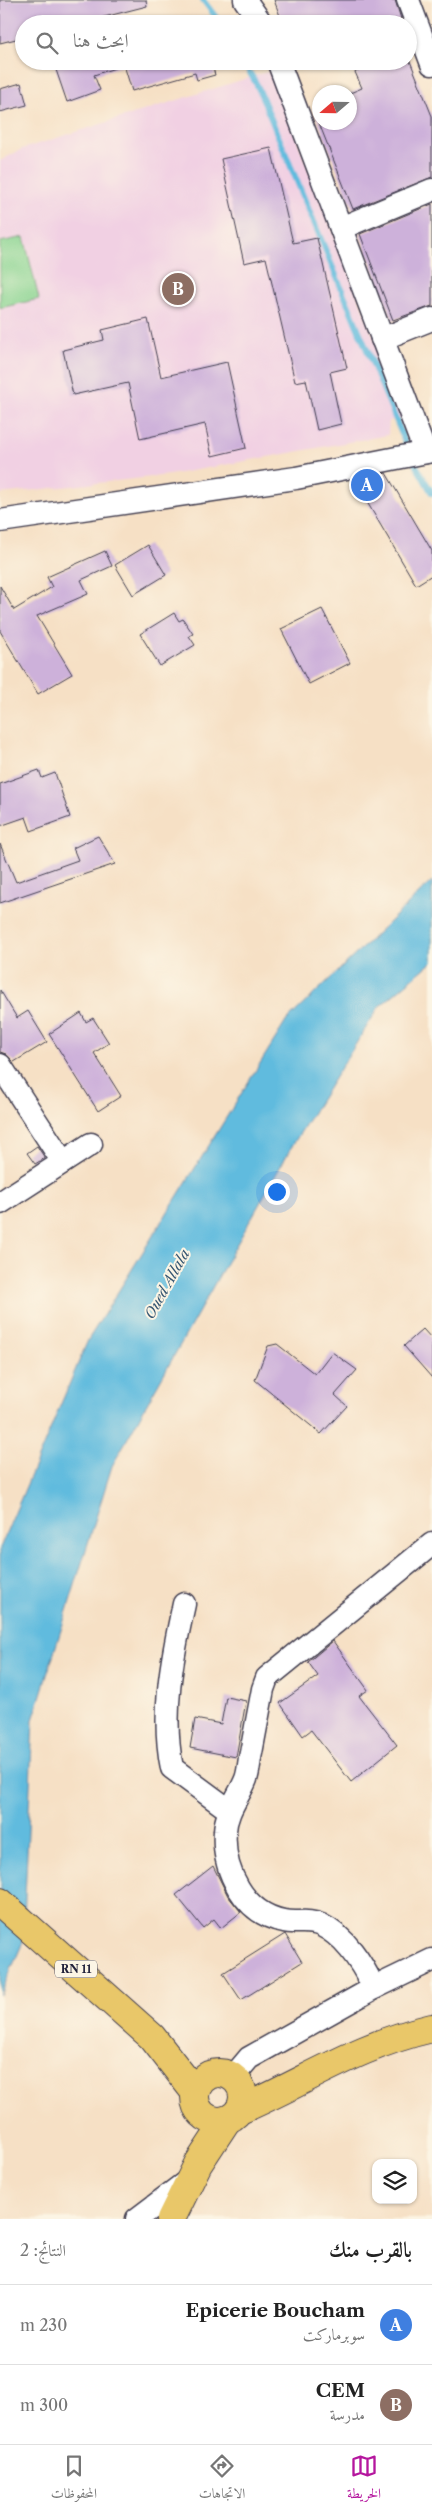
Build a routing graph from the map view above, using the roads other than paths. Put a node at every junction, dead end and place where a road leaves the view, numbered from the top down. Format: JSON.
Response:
{"nodes":[{"id":1,"x":245,"y":0,"type":"edge"},
{"id":2,"x":408,"y":0,"type":"edge"},
{"id":3,"x":256,"y":15,"type":"edge"},
{"id":4,"x":411,"y":15,"type":"edge"},
{"id":5,"x":417,"y":33,"type":"edge"},
{"id":6,"x":430,"y":53,"type":"edge"},
{"id":7,"x":288,"y":70,"type":"edge"},
{"id":8,"x":432,"y":190,"type":"edge"},
{"id":9,"x":341,"y":228,"type":"junction"},
{"id":10,"x":432,"y":319,"type":"edge"},
{"id":11,"x":382,"y":339,"type":"junction"},
{"id":12,"x":419,"y":454,"type":"edge"},
{"id":13,"x":0,"y":521,"type":"edge"},
{"id":14,"x":0,"y":1064,"type":"edge"},
{"id":15,"x":91,"y":1144,"type":"dead end"},
{"id":16,"x":63,"y":1162,"type":"junction"},
{"id":17,"x":0,"y":1203,"type":"edge"},
{"id":18,"x":432,"y":1544,"type":"edge"},
{"id":19,"x":184,"y":1604,"type":"dead end"},
{"id":20,"x":229,"y":1810,"type":"junction"},
{"id":21,"x":0,"y":1902,"type":"edge"},
{"id":22,"x":432,"y":1960,"type":"edge"},
{"id":23,"x":374,"y":1988,"type":"junction"},
{"id":24,"x":432,"y":2028,"type":"edge"},
{"id":25,"x":152,"y":2037,"type":"junction"},
{"id":26,"x":230,"y":2077,"type":"junction"},
{"id":27,"x":300,"y":2080,"type":"junction"},
{"id":28,"x":196,"y":2099,"type":"junction"},
{"id":29,"x":233,"y":2115,"type":"junction"},
{"id":30,"x":190,"y":2179,"type":"junction"},
{"id":31,"x":137,"y":2219,"type":"edge"},
{"id":32,"x":171,"y":2219,"type":"edge"}],
"edges":[{"from":1,"to":3,"type":"street"},
{"from":2,"to":4,"type":"street"},
{"from":5,"to":6,"type":"street"},
{"from":7,"to":9,"type":"street"},
{"from":8,"to":9,"type":"street"},
{"from":9,"to":11,"type":"street"},
{"from":10,"to":11,"type":"street"},
{"from":11,"to":12,"type":"street"},
{"from":12,"to":13,"type":"street"},
{"from":14,"to":16,"type":"street"},
{"from":15,"to":16,"type":"street"},
{"from":16,"to":17,"type":"street"},
{"from":18,"to":20,"type":"street"},
{"from":19,"to":20,"type":"street"},
{"from":20,"to":23,"type":"street"},
{"from":21,"to":25,"type":"main road","number":"RN 11"},
{"from":22,"to":23,"type":"street"},
{"from":23,"to":26,"type":"street"},
{"from":24,"to":27,"type":"main road"},
{"from":25,"to":26,"type":"main road","number":"RN 11"},
{"from":25,"to":28,"type":"main road"},
{"from":26,"to":27,"type":"main road"},
{"from":26,"to":28,"type":"main road"},
{"from":26,"to":29,"type":"main road"},
{"from":27,"to":29,"type":"main road"},
{"from":28,"to":29,"type":"main road"},
{"from":28,"to":30,"type":"main road"},
{"from":29,"to":30,"type":"main road"},
{"from":30,"to":31,"type":"street"},
{"from":30,"to":32,"type":"main road"}]}
